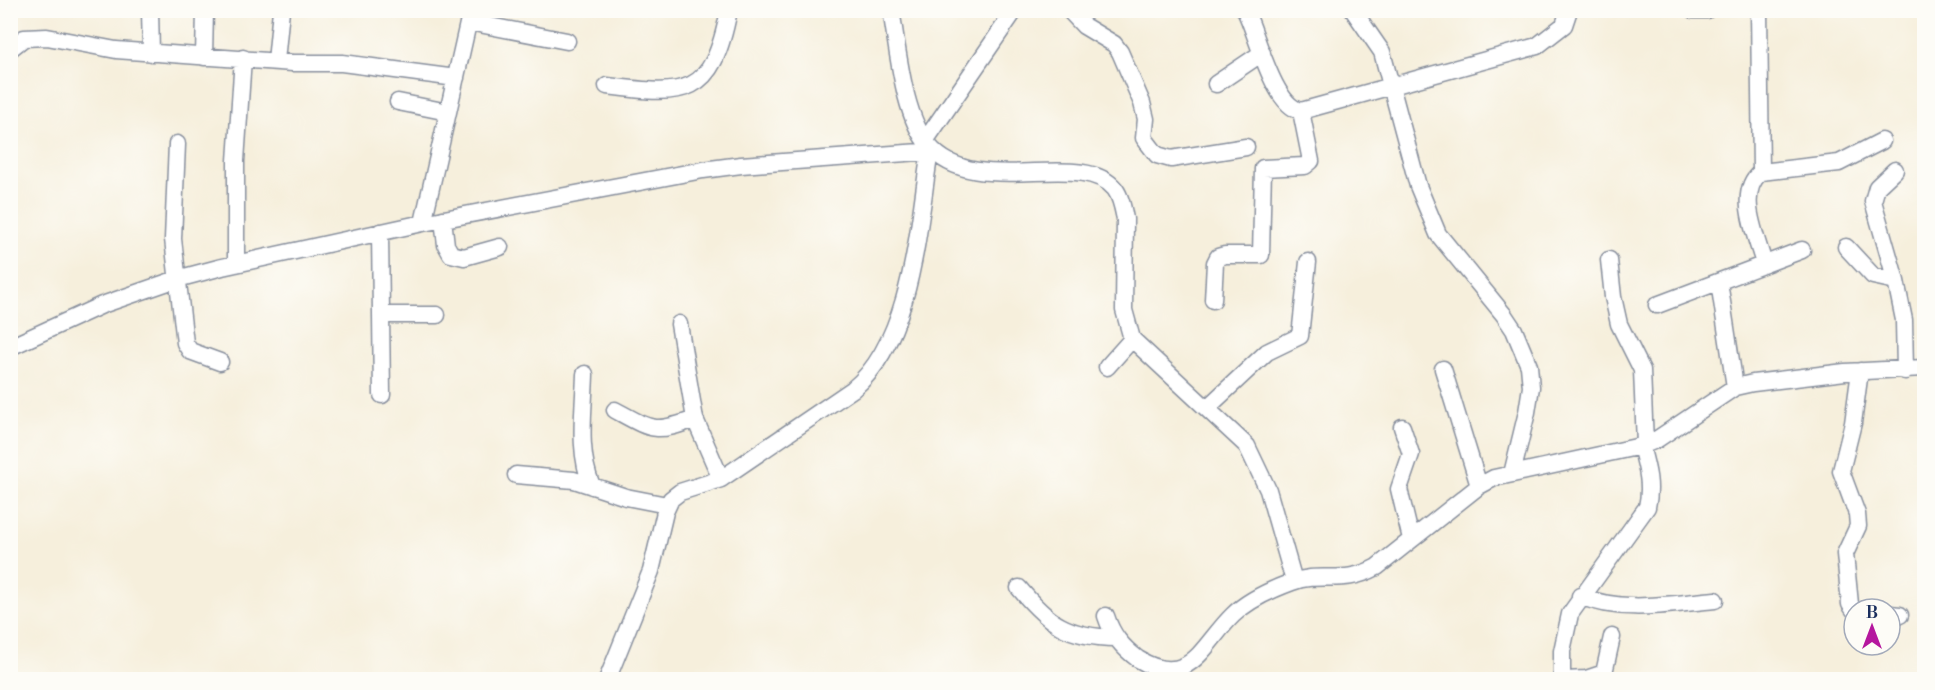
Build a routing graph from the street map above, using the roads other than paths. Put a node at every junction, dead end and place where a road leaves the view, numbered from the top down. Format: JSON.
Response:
{"nodes":[{"id":1,"x":150,"y":10,"type":"edge"},
{"id":2,"x":206,"y":10,"type":"edge"},
{"id":3,"x":281,"y":10,"type":"edge"},
{"id":4,"x":729,"y":10,"type":"edge"},
{"id":5,"x":891,"y":10,"type":"edge"},
{"id":6,"x":1015,"y":10,"type":"edge"},
{"id":7,"x":1069,"y":10,"type":"edge"},
{"id":8,"x":1245,"y":10,"type":"edge"},
{"id":9,"x":1353,"y":10,"type":"edge"},
{"id":10,"x":1569,"y":10,"type":"edge"},
{"id":11,"x":1693,"y":10,"type":"edge"},
{"id":12,"x":1707,"y":10,"type":"edge"},
{"id":13,"x":1759,"y":10,"type":"edge"},
{"id":14,"x":470,"y":16,"type":"edge"},
{"id":15,"x":567,"y":41,"type":"dead end"},
{"id":16,"x":10,"y":49,"type":"edge"},
{"id":17,"x":151,"y":53,"type":"junction"},
{"id":18,"x":1262,"y":53,"type":"junction"},
{"id":19,"x":204,"y":57,"type":"junction"},
{"id":20,"x":243,"y":58,"type":"junction"},
{"id":21,"x":276,"y":62,"type":"junction"},
{"id":22,"x":456,"y":78,"type":"junction"},
{"id":23,"x":1216,"y":84,"type":"dead end"},
{"id":24,"x":607,"y":86,"type":"dead end"},
{"id":25,"x":1392,"y":86,"type":"junction"},
{"id":26,"x":398,"y":102,"type":"dead end"},
{"id":27,"x":1301,"y":111,"type":"junction"},
{"id":28,"x":448,"y":112,"type":"junction"},
{"id":29,"x":1882,"y":141,"type":"dead end"},
{"id":30,"x":177,"y":144,"type":"dead end"},
{"id":31,"x":1246,"y":147,"type":"dead end"},
{"id":32,"x":930,"y":148,"type":"junction"},
{"id":33,"x":1895,"y":170,"type":"dead end"},
{"id":34,"x":1761,"y":172,"type":"junction"},
{"id":35,"x":443,"y":219,"type":"junction"},
{"id":36,"x":423,"y":223,"type":"junction"},
{"id":37,"x":380,"y":232,"type":"junction"},
{"id":38,"x":500,"y":247,"type":"dead end"},
{"id":39,"x":1846,"y":248,"type":"dead end"},
{"id":40,"x":1802,"y":250,"type":"dead end"},
{"id":41,"x":1609,"y":260,"type":"dead end"},
{"id":42,"x":1308,"y":262,"type":"dead end"},
{"id":43,"x":236,"y":264,"type":"junction"},
{"id":44,"x":1764,"y":264,"type":"junction"},
{"id":45,"x":177,"y":279,"type":"junction"},
{"id":46,"x":1896,"y":280,"type":"junction"},
{"id":47,"x":1719,"y":282,"type":"junction"},
{"id":48,"x":1213,"y":300,"type":"dead end"},
{"id":49,"x":1657,"y":304,"type":"dead end"},
{"id":50,"x":381,"y":315,"type":"junction"},
{"id":51,"x":437,"y":315,"type":"dead end"},
{"id":52,"x":679,"y":324,"type":"dead end"},
{"id":53,"x":1132,"y":339,"type":"junction"},
{"id":54,"x":10,"y":347,"type":"edge"},
{"id":55,"x":220,"y":362,"type":"dead end"},
{"id":56,"x":1107,"y":367,"type":"dead end"},
{"id":57,"x":1924,"y":368,"type":"edge"},
{"id":58,"x":1443,"y":369,"type":"dead end"},
{"id":59,"x":1905,"y":370,"type":"junction"},
{"id":60,"x":1860,"y":371,"type":"junction"},
{"id":61,"x":585,"y":374,"type":"dead end"},
{"id":62,"x":1735,"y":387,"type":"junction"},
{"id":63,"x":382,"y":395,"type":"dead end"},
{"id":64,"x":1207,"y":408,"type":"junction"},
{"id":65,"x":615,"y":410,"type":"dead end"},
{"id":66,"x":694,"y":419,"type":"junction"},
{"id":67,"x":1402,"y":427,"type":"dead end"},
{"id":68,"x":1643,"y":445,"type":"junction"},
{"id":69,"x":1512,"y":474,"type":"junction"},
{"id":70,"x":516,"y":475,"type":"dead end"},
{"id":71,"x":721,"y":479,"type":"junction"},
{"id":72,"x":592,"y":486,"type":"junction"},
{"id":73,"x":1479,"y":486,"type":"junction"},
{"id":74,"x":667,"y":506,"type":"junction"},
{"id":75,"x":1411,"y":539,"type":"junction"},
{"id":76,"x":1293,"y":581,"type":"junction"},
{"id":77,"x":1019,"y":588,"type":"dead end"},
{"id":78,"x":1580,"y":596,"type":"junction"},
{"id":79,"x":1849,"y":597,"type":"edge"},
{"id":80,"x":1715,"y":600,"type":"dead end"},
{"id":81,"x":1106,"y":616,"type":"dead end"},
{"id":82,"x":1612,"y":637,"type":"dead end"},
{"id":83,"x":1116,"y":638,"type":"junction"},
{"id":84,"x":607,"y":680,"type":"edge"},
{"id":85,"x":1563,"y":680,"type":"edge"}],
"edges":[{"from":1,"to":17,"type":"street"},
{"from":2,"to":19,"type":"street"},
{"from":3,"to":21,"type":"street"},
{"from":4,"to":24,"type":"street"},
{"from":5,"to":32,"type":"street"},
{"from":6,"to":32,"type":"street"},
{"from":7,"to":31,"type":"street"},
{"from":8,"to":18,"type":"street"},
{"from":9,"to":25,"type":"street"},
{"from":10,"to":25,"type":"street"},
{"from":11,"to":12,"type":"street"},
{"from":13,"to":34,"type":"street"},
{"from":14,"to":15,"type":"street"},
{"from":14,"to":22,"type":"street"},
{"from":16,"to":17,"type":"street"},
{"from":17,"to":19,"type":"street"},
{"from":18,"to":23,"type":"street"},
{"from":18,"to":27,"type":"street"},
{"from":19,"to":20,"type":"street"},
{"from":20,"to":21,"type":"street"},
{"from":20,"to":43,"type":"street"},
{"from":21,"to":22,"type":"street"},
{"from":22,"to":28,"type":"street"},
{"from":25,"to":27,"type":"street"},
{"from":25,"to":69,"type":"street"},
{"from":26,"to":28,"type":"street"},
{"from":27,"to":48,"type":"street"},
{"from":28,"to":36,"type":"street"},
{"from":29,"to":34,"type":"street"},
{"from":30,"to":45,"type":"street"},
{"from":32,"to":35,"type":"street"},
{"from":32,"to":53,"type":"street"},
{"from":32,"to":71,"type":"street"},
{"from":33,"to":46,"type":"street"},
{"from":34,"to":44,"type":"street"},
{"from":35,"to":36,"type":"street"},
{"from":35,"to":38,"type":"street"},
{"from":36,"to":37,"type":"street"},
{"from":37,"to":43,"type":"street"},
{"from":37,"to":50,"type":"street"},
{"from":39,"to":46,"type":"street"},
{"from":40,"to":44,"type":"street"},
{"from":41,"to":68,"type":"street"},
{"from":42,"to":64,"type":"street"},
{"from":43,"to":45,"type":"street"},
{"from":44,"to":47,"type":"street"},
{"from":45,"to":54,"type":"street"},
{"from":45,"to":55,"type":"street"},
{"from":46,"to":59,"type":"street"},
{"from":47,"to":49,"type":"street"},
{"from":47,"to":62,"type":"street"},
{"from":50,"to":51,"type":"street"},
{"from":50,"to":63,"type":"street"},
{"from":52,"to":66,"type":"street"},
{"from":53,"to":56,"type":"street"},
{"from":53,"to":64,"type":"street"},
{"from":57,"to":59,"type":"street"},
{"from":58,"to":73,"type":"street"},
{"from":59,"to":60,"type":"street"},
{"from":60,"to":62,"type":"street"},
{"from":60,"to":79,"type":"street"},
{"from":61,"to":72,"type":"street"},
{"from":62,"to":68,"type":"street"},
{"from":64,"to":76,"type":"street"},
{"from":65,"to":66,"type":"street"},
{"from":66,"to":71,"type":"street"},
{"from":67,"to":75,"type":"street"},
{"from":68,"to":69,"type":"street"},
{"from":68,"to":78,"type":"street"},
{"from":69,"to":73,"type":"street"},
{"from":70,"to":72,"type":"street"},
{"from":71,"to":74,"type":"street"},
{"from":72,"to":74,"type":"street"},
{"from":73,"to":75,"type":"street"},
{"from":74,"to":84,"type":"street"},
{"from":75,"to":76,"type":"street"},
{"from":76,"to":83,"type":"street"},
{"from":77,"to":83,"type":"street"},
{"from":78,"to":80,"type":"street"},
{"from":78,"to":85,"type":"street"},
{"from":81,"to":83,"type":"street"},
{"from":82,"to":85,"type":"street"}]}
